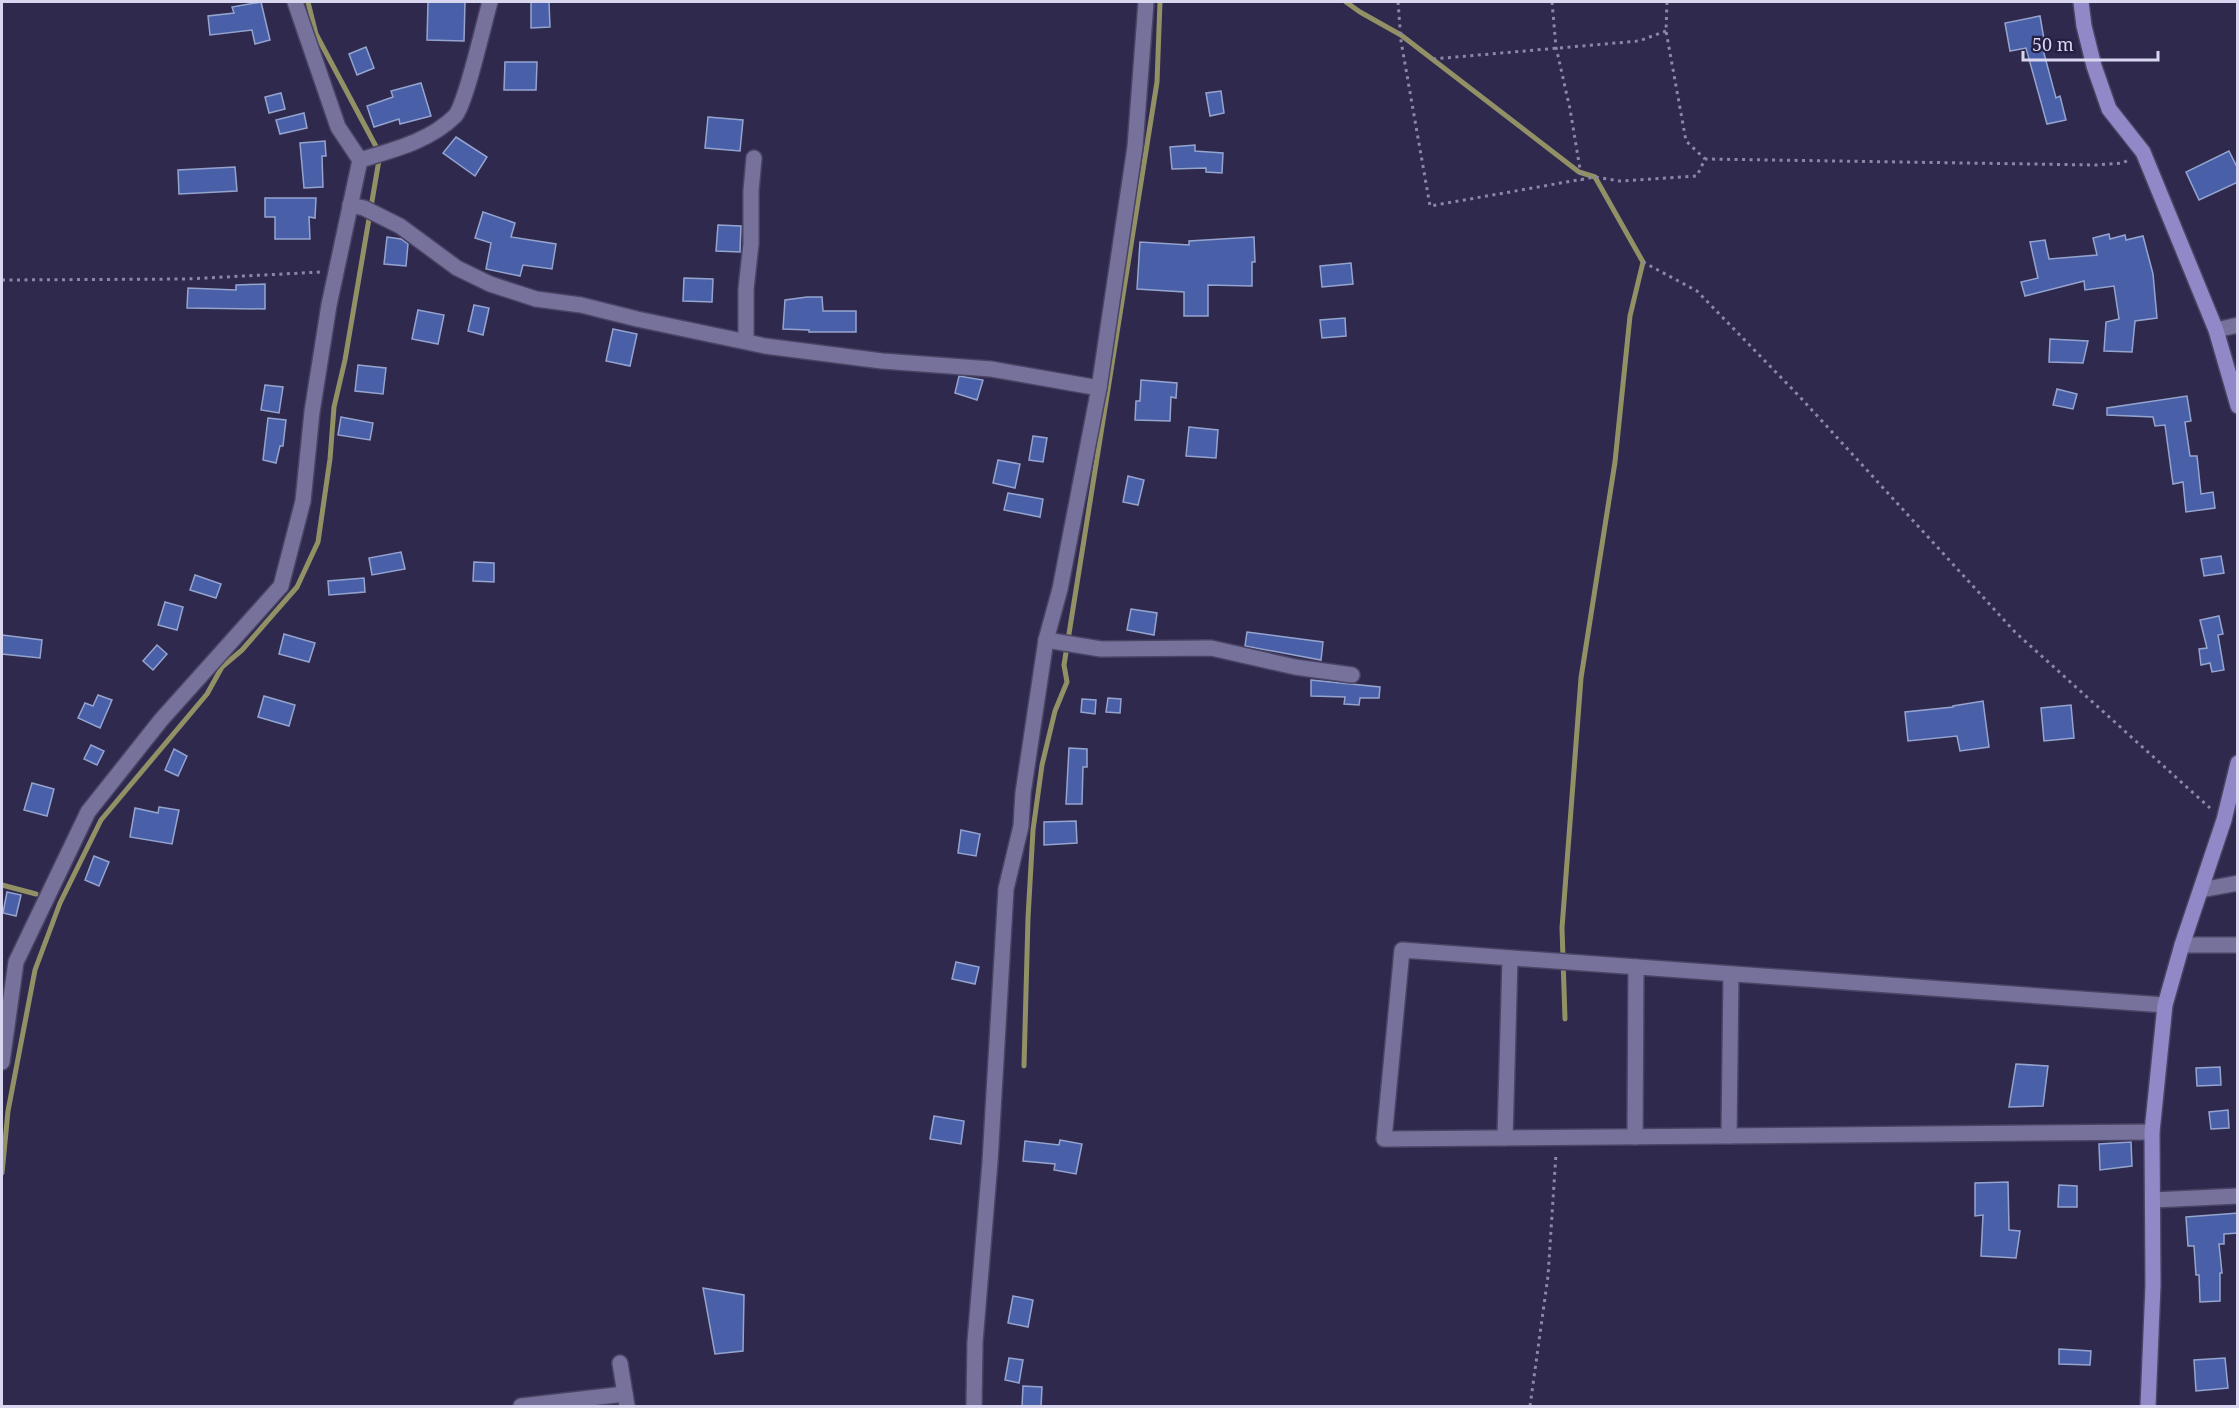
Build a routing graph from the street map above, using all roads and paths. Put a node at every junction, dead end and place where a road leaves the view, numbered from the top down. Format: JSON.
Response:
{"nodes":[{"id":1,"x":295,"y":2,"type":"edge"},
{"id":2,"x":490,"y":2,"type":"edge"},
{"id":3,"x":1146,"y":2,"type":"edge"},
{"id":4,"x":1398,"y":2,"type":"edge"},
{"id":5,"x":1552,"y":2,"type":"edge"},
{"id":6,"x":1667,"y":2,"type":"edge"},
{"id":7,"x":2081,"y":2,"type":"edge"},
{"id":8,"x":1666,"y":31,"type":"junction"},
{"id":9,"x":1556,"y":47,"type":"junction"},
{"id":10,"x":1433,"y":59,"type":"dead end"},
{"id":11,"x":2143,"y":152,"type":"junction"},
{"id":12,"x":754,"y":158,"type":"dead end"},
{"id":13,"x":1705,"y":159,"type":"junction"},
{"id":14,"x":360,"y":160,"type":"junction"},
{"id":15,"x":1582,"y":181,"type":"junction"},
{"id":16,"x":350,"y":205,"type":"junction"},
{"id":17,"x":1643,"y":262,"type":"dead end"},
{"id":18,"x":335,"y":271,"type":"junction"},
{"id":19,"x":2,"y":280,"type":"edge"},
{"id":20,"x":2238,"y":325,"type":"edge"},
{"id":21,"x":2216,"y":330,"type":"junction"},
{"id":22,"x":746,"y":341,"type":"junction"},
{"id":23,"x":1099,"y":388,"type":"junction"},
{"id":24,"x":2238,"y":406,"type":"edge"},
{"id":25,"x":1046,"y":640,"type":"junction"},
{"id":26,"x":1352,"y":675,"type":"dead end"},
{"id":27,"x":2238,"y":763,"type":"edge"},
{"id":28,"x":2224,"y":820,"type":"junction"},
{"id":29,"x":2238,"y":883,"type":"edge"},
{"id":30,"x":2201,"y":890,"type":"junction"},
{"id":31,"x":2182,"y":945,"type":"junction"},
{"id":32,"x":2238,"y":945,"type":"edge"},
{"id":33,"x":1510,"y":958,"type":"junction"},
{"id":34,"x":1636,"y":967,"type":"junction"},
{"id":35,"x":1731,"y":974,"type":"junction"},
{"id":36,"x":2165,"y":1005,"type":"junction"},
{"id":37,"x":2,"y":1062,"type":"edge"},
{"id":38,"x":2152,"y":1132,"type":"junction"},
{"id":39,"x":1729,"y":1136,"type":"junction"},
{"id":40,"x":1557,"y":1137,"type":"junction"},
{"id":41,"x":1635,"y":1137,"type":"junction"},
{"id":42,"x":1505,"y":1138,"type":"junction"},
{"id":43,"x":2238,"y":1196,"type":"edge"},
{"id":44,"x":2153,"y":1200,"type":"junction"},
{"id":45,"x":620,"y":1363,"type":"dead end"},
{"id":46,"x":626,"y":1400,"type":"edge"},
{"id":47,"x":521,"y":1407,"type":"edge"},
{"id":48,"x":975,"y":1407,"type":"edge"},
{"id":49,"x":1530,"y":1407,"type":"edge"},
{"id":50,"x":2148,"y":1407,"type":"edge"}],
"edges":[{"from":1,"to":14,"type":"street"},
{"from":2,"to":14,"type":"street"},
{"from":3,"to":23,"type":"street"},
{"from":4,"to":15,"type":"path"},
{"from":5,"to":9,"type":"path"},
{"from":6,"to":8,"type":"path"},
{"from":7,"to":11,"type":"main road"},
{"from":8,"to":9,"type":"path"},
{"from":8,"to":13,"type":"path"},
{"from":9,"to":10,"type":"path"},
{"from":9,"to":15,"type":"path"},
{"from":11,"to":13,"type":"path"},
{"from":11,"to":21,"type":"main road"},
{"from":12,"to":22,"type":"street"},
{"from":13,"to":15,"type":"path"},
{"from":14,"to":16,"type":"street"},
{"from":16,"to":18,"type":"street"},
{"from":16,"to":22,"type":"street"},
{"from":17,"to":28,"type":"path"},
{"from":18,"to":19,"type":"path"},
{"from":18,"to":37,"type":"street"},
{"from":20,"to":21,"type":"street"},
{"from":21,"to":24,"type":"main road"},
{"from":22,"to":23,"type":"street"},
{"from":23,"to":25,"type":"street"},
{"from":25,"to":26,"type":"street"},
{"from":25,"to":48,"type":"street"},
{"from":27,"to":28,"type":"main road"},
{"from":28,"to":30,"type":"main road"},
{"from":29,"to":30,"type":"street"},
{"from":30,"to":31,"type":"main road"},
{"from":31,"to":32,"type":"street"},
{"from":31,"to":36,"type":"main road"},
{"from":33,"to":34,"type":"street"},
{"from":33,"to":42,"type":"street"},
{"from":33,"to":42,"type":"street"},
{"from":34,"to":35,"type":"street"},
{"from":34,"to":41,"type":"street"},
{"from":35,"to":36,"type":"street"},
{"from":35,"to":39,"type":"street"},
{"from":36,"to":38,"type":"main road"},
{"from":38,"to":39,"type":"street"},
{"from":38,"to":44,"type":"main road"},
{"from":39,"to":41,"type":"street"},
{"from":40,"to":41,"type":"street"},
{"from":40,"to":42,"type":"street"},
{"from":40,"to":49,"type":"path"},
{"from":43,"to":44,"type":"street"},
{"from":44,"to":50,"type":"main road"},
{"from":45,"to":46,"type":"street"},
{"from":46,"to":47,"type":"street"}]}
